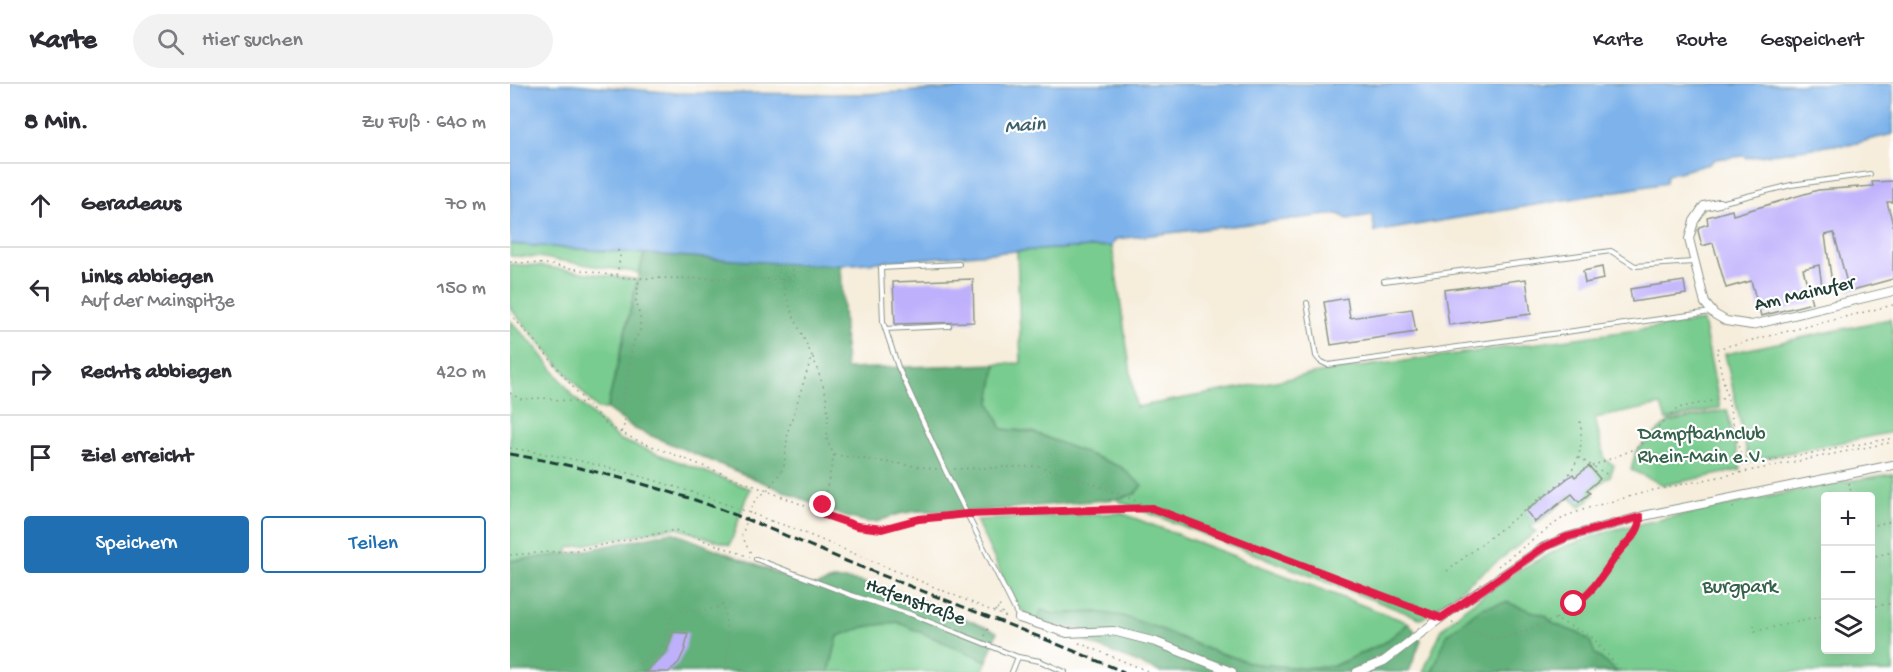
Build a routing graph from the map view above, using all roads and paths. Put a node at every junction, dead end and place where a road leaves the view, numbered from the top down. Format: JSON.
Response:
{"nodes":[{"id":1,"x":1870,"y":174,"type":"dead end"},
{"id":2,"x":1719,"y":203,"type":"joint"},
{"id":3,"x":617,"y":248,"type":"dead end"},
{"id":4,"x":510,"y":262,"type":"edge"},
{"id":5,"x":1694,"y":262,"type":"junction"},
{"id":6,"x":792,"y":264,"type":"dead end"},
{"id":7,"x":958,"y":264,"type":"dead end"},
{"id":8,"x":616,"y":276,"type":"junction"},
{"id":9,"x":640,"y":278,"type":"junction"},
{"id":10,"x":781,"y":279,"type":"junction"},
{"id":11,"x":1384,"y":281,"type":"dead end"},
{"id":12,"x":1893,"y":291,"type":"edge"},
{"id":13,"x":1307,"y":303,"type":"dead end"},
{"id":14,"x":1893,"y":305,"type":"edge"},
{"id":15,"x":1712,"y":311,"type":"junction"},
{"id":16,"x":510,"y":314,"type":"edge"},
{"id":17,"x":949,"y":326,"type":"dead end"},
{"id":18,"x":885,"y":329,"type":"junction"},
{"id":19,"x":812,"y":356,"type":"junction"},
{"id":20,"x":510,"y":393,"type":"edge"},
{"id":21,"x":1727,"y":398,"type":"junction"},
{"id":22,"x":613,"y":399,"type":"dead end"},
{"id":23,"x":586,"y":403,"type":"junction"},
{"id":24,"x":622,"y":406,"type":"junction"},
{"id":25,"x":1580,"y":420,"type":"dead end"},
{"id":26,"x":621,"y":433,"type":"junction"},
{"id":27,"x":1893,"y":438,"type":"edge"},
{"id":28,"x":1893,"y":442,"type":"edge"},
{"id":29,"x":510,"y":448,"type":"edge"},
{"id":30,"x":834,"y":455,"type":"junction"},
{"id":31,"x":1578,"y":458,"type":"junction"},
{"id":32,"x":1893,"y":465,"type":"edge"},
{"id":33,"x":1592,"y":466,"type":"junction"},
{"id":34,"x":945,"y":470,"type":"junction"},
{"id":35,"x":1847,"y":473,"type":"junction"},
{"id":36,"x":1610,"y":476,"type":"dead end"},
{"id":37,"x":768,"y":490,"type":"junction"},
{"id":38,"x":1851,"y":492,"type":"edge"},
{"id":39,"x":1637,"y":494,"type":"dead end"},
{"id":40,"x":1152,"y":508,"type":"junction"},
{"id":41,"x":967,"y":514,"type":"junction"},
{"id":42,"x":825,"y":515,"type":"junction"},
{"id":43,"x":1640,"y":517,"type":"junction"},
{"id":44,"x":1893,"y":521,"type":"edge"},
{"id":45,"x":1875,"y":525,"type":"edge"},
{"id":46,"x":1893,"y":552,"type":"edge"},
{"id":47,"x":510,"y":555,"type":"edge"},
{"id":48,"x":1875,"y":556,"type":"edge"},
{"id":49,"x":756,"y":559,"type":"junction"},
{"id":50,"x":1447,"y":571,"type":"dead end"},
{"id":51,"x":1893,"y":603,"type":"edge"},
{"id":52,"x":1875,"y":606,"type":"edge"},
{"id":53,"x":995,"y":611,"type":"dead end"},
{"id":54,"x":1821,"y":617,"type":"edge"},
{"id":55,"x":1019,"y":618,"type":"joint"},
{"id":56,"x":1441,"y":618,"type":"junction"},
{"id":57,"x":1555,"y":619,"type":"junction"},
{"id":58,"x":1754,"y":625,"type":"dead end"},
{"id":59,"x":1067,"y":633,"type":"junction"},
{"id":60,"x":1599,"y":643,"type":"junction"},
{"id":61,"x":1018,"y":657,"type":"junction"},
{"id":62,"x":638,"y":664,"type":"dead end"},
{"id":63,"x":725,"y":672,"type":"edge"},
{"id":64,"x":1012,"y":672,"type":"edge"},
{"id":65,"x":1065,"y":672,"type":"edge"},
{"id":66,"x":1150,"y":672,"type":"edge"},
{"id":67,"x":1232,"y":672,"type":"edge"},
{"id":68,"x":1357,"y":672,"type":"edge"},
{"id":69,"x":1594,"y":672,"type":"edge"},
{"id":70,"x":1623,"y":672,"type":"edge"}],
"edges":[{"from":1,"to":2,"type":"lane"},
{"from":2,"to":5,"type":"street"},
{"from":3,"to":8,"type":"path"},
{"from":4,"to":8,"type":"path"},
{"from":5,"to":11,"type":"lane"},
{"from":5,"to":15,"type":"street"},
{"from":6,"to":10,"type":"path"},
{"from":7,"to":18,"type":"lane"},
{"from":8,"to":9,"type":"path"},
{"from":9,"to":10,"type":"path"},
{"from":9,"to":24,"type":"path"},
{"from":10,"to":19,"type":"path"},
{"from":12,"to":15,"type":"street","name":"Am Mainufer"},
{"from":13,"to":15,"type":"lane"},
{"from":14,"to":21,"type":"path"},
{"from":16,"to":23,"type":"path"},
{"from":17,"to":18,"type":"lane"},
{"from":18,"to":34,"type":"lane"},
{"from":19,"to":30,"type":"path"},
{"from":19,"to":37,"type":"path"},
{"from":20,"to":23,"type":"path"},
{"from":21,"to":27,"type":"path"},
{"from":21,"to":33,"type":"path"},
{"from":22,"to":24,"type":"path"},
{"from":23,"to":26,"type":"path"},
{"from":24,"to":26,"type":"path"},
{"from":25,"to":31,"type":"path"},
{"from":26,"to":37,"type":"path"},
{"from":28,"to":39,"type":"path"},
{"from":29,"to":53,"type":"path","bridge":true},
{"from":30,"to":34,"type":"path"},
{"from":30,"to":42,"type":"path"},
{"from":31,"to":33,"type":"path"},
{"from":31,"to":50,"type":"path"},
{"from":32,"to":35,"type":"street"},
{"from":33,"to":36,"type":"path"},
{"from":34,"to":40,"type":"path"},
{"from":34,"to":41,"type":"lane"},
{"from":35,"to":38,"type":"path"},
{"from":35,"to":43,"type":"street"},
{"from":37,"to":42,"type":"path"},
{"from":37,"to":49,"type":"path"},
{"from":40,"to":41,"type":"path"},
{"from":40,"to":56,"type":"path"},
{"from":41,"to":42,"type":"path"},
{"from":41,"to":55,"type":"lane"},
{"from":43,"to":56,"type":"street"},
{"from":43,"to":57,"type":"path"},
{"from":44,"to":45,"type":"path"},
{"from":46,"to":48,"type":"path"},
{"from":47,"to":49,"type":"path"},
{"from":49,"to":61,"type":"lane","name":"Hafenstraße"},
{"from":51,"to":52,"type":"path"},
{"from":54,"to":58,"type":"path"},
{"from":55,"to":59,"type":"street"},
{"from":56,"to":57,"type":"path"},
{"from":56,"to":68,"type":"street"},
{"from":57,"to":60,"type":"path"},
{"from":59,"to":66,"type":"path"},
{"from":59,"to":67,"type":"street"},
{"from":60,"to":69,"type":"path"},
{"from":60,"to":70,"type":"path"},
{"from":61,"to":64,"type":"lane"},
{"from":61,"to":65,"type":"lane","name":"Hafenstraße"},
{"from":62,"to":63,"type":"path"}]}
